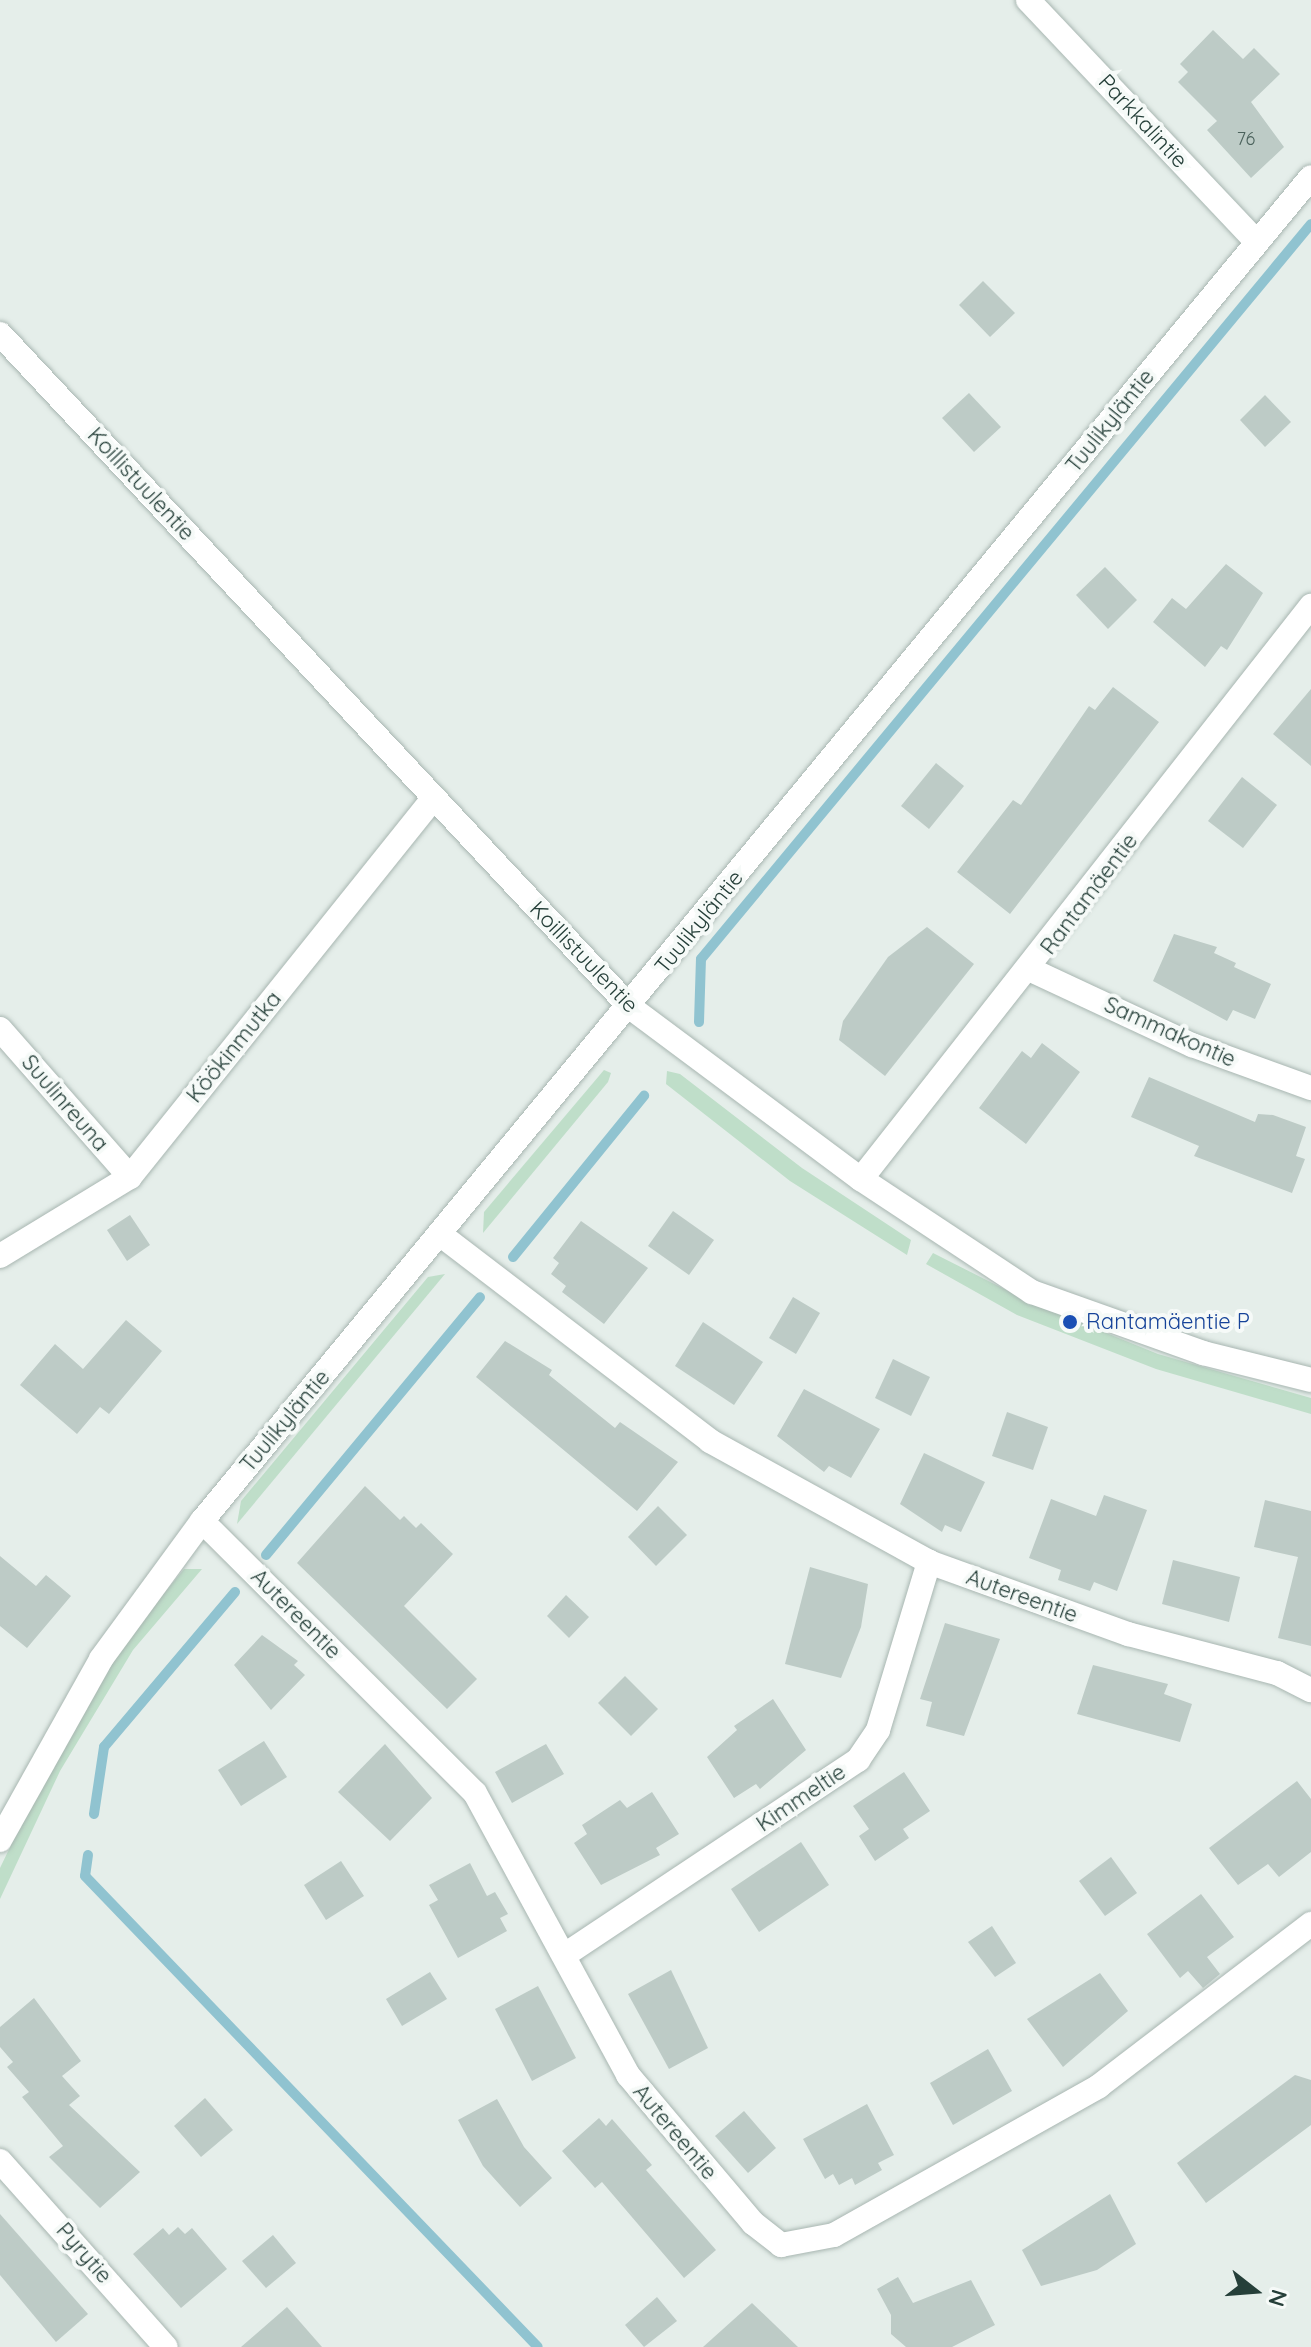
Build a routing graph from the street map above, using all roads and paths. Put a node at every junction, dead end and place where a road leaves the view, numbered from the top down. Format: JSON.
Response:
{"nodes":[{"id":1,"x":1028,"y":0,"type":"edge"},
{"id":2,"x":1311,"y":177,"type":"edge"},
{"id":3,"x":1257,"y":242,"type":"junction"},
{"id":4,"x":0,"y":334,"type":"edge"},
{"id":5,"x":1311,"y":606,"type":"edge"},
{"id":6,"x":434,"y":798,"type":"junction"},
{"id":7,"x":1031,"y":970,"type":"junction"},
{"id":8,"x":630,"y":1007,"type":"junction"},
{"id":9,"x":0,"y":1029,"type":"edge"},
{"id":10,"x":1311,"y":1088,"type":"edge"},
{"id":11,"x":130,"y":1177,"type":"junction"},
{"id":12,"x":861,"y":1179,"type":"junction"},
{"id":13,"x":441,"y":1235,"type":"junction"},
{"id":14,"x":0,"y":1256,"type":"edge"},
{"id":15,"x":1311,"y":1380,"type":"edge"},
{"id":16,"x":202,"y":1521,"type":"junction"},
{"id":17,"x":929,"y":1562,"type":"junction"},
{"id":18,"x":1311,"y":1690,"type":"edge"},
{"id":19,"x":3,"y":1823,"type":"edge"},
{"id":20,"x":1311,"y":1924,"type":"edge"},
{"id":21,"x":566,"y":1954,"type":"junction"},
{"id":22,"x":0,"y":2161,"type":"edge"},
{"id":23,"x":166,"y":2347,"type":"edge"}],
"edges":[{"from":1,"to":3,"type":"street","name":"Parkkalintie"},
{"from":2,"to":3,"type":"street","name":"Tuulikyläntie"},
{"from":3,"to":8,"type":"street","name":"Tuulikyläntie"},
{"from":4,"to":6,"type":"street","name":"Koillistuulentie"},
{"from":5,"to":7,"type":"street","name":"Rantamäentie"},
{"from":6,"to":8,"type":"street","name":"Koillistuulentie"},
{"from":6,"to":11,"type":"street","name":"Köökinmutka"},
{"from":7,"to":10,"type":"street","name":"Sammakontie"},
{"from":7,"to":12,"type":"street","name":"Rantamäentie"},
{"from":8,"to":12,"type":"street","name":"Koillistuulentie"},
{"from":8,"to":13,"type":"street","name":"Tuulikyläntie"},
{"from":9,"to":11,"type":"street","name":"Suulinreuna"},
{"from":11,"to":14,"type":"street","name":"Köökinmutka"},
{"from":12,"to":15,"type":"street","name":"Koillistuulentie"},
{"from":13,"to":16,"type":"street","name":"Tuulikyläntie"},
{"from":13,"to":17,"type":"street","name":"Autereentie"},
{"from":16,"to":19,"type":"street","name":"Tuulikyläntie"},
{"from":16,"to":21,"type":"street","name":"Autereentie"},
{"from":17,"to":18,"type":"street","name":"Autereentie"},
{"from":17,"to":21,"type":"street","name":"Kimmeltie"},
{"from":20,"to":21,"type":"street","name":"Autereentie"},
{"from":22,"to":23,"type":"street","name":"Pyrytie"}]}
